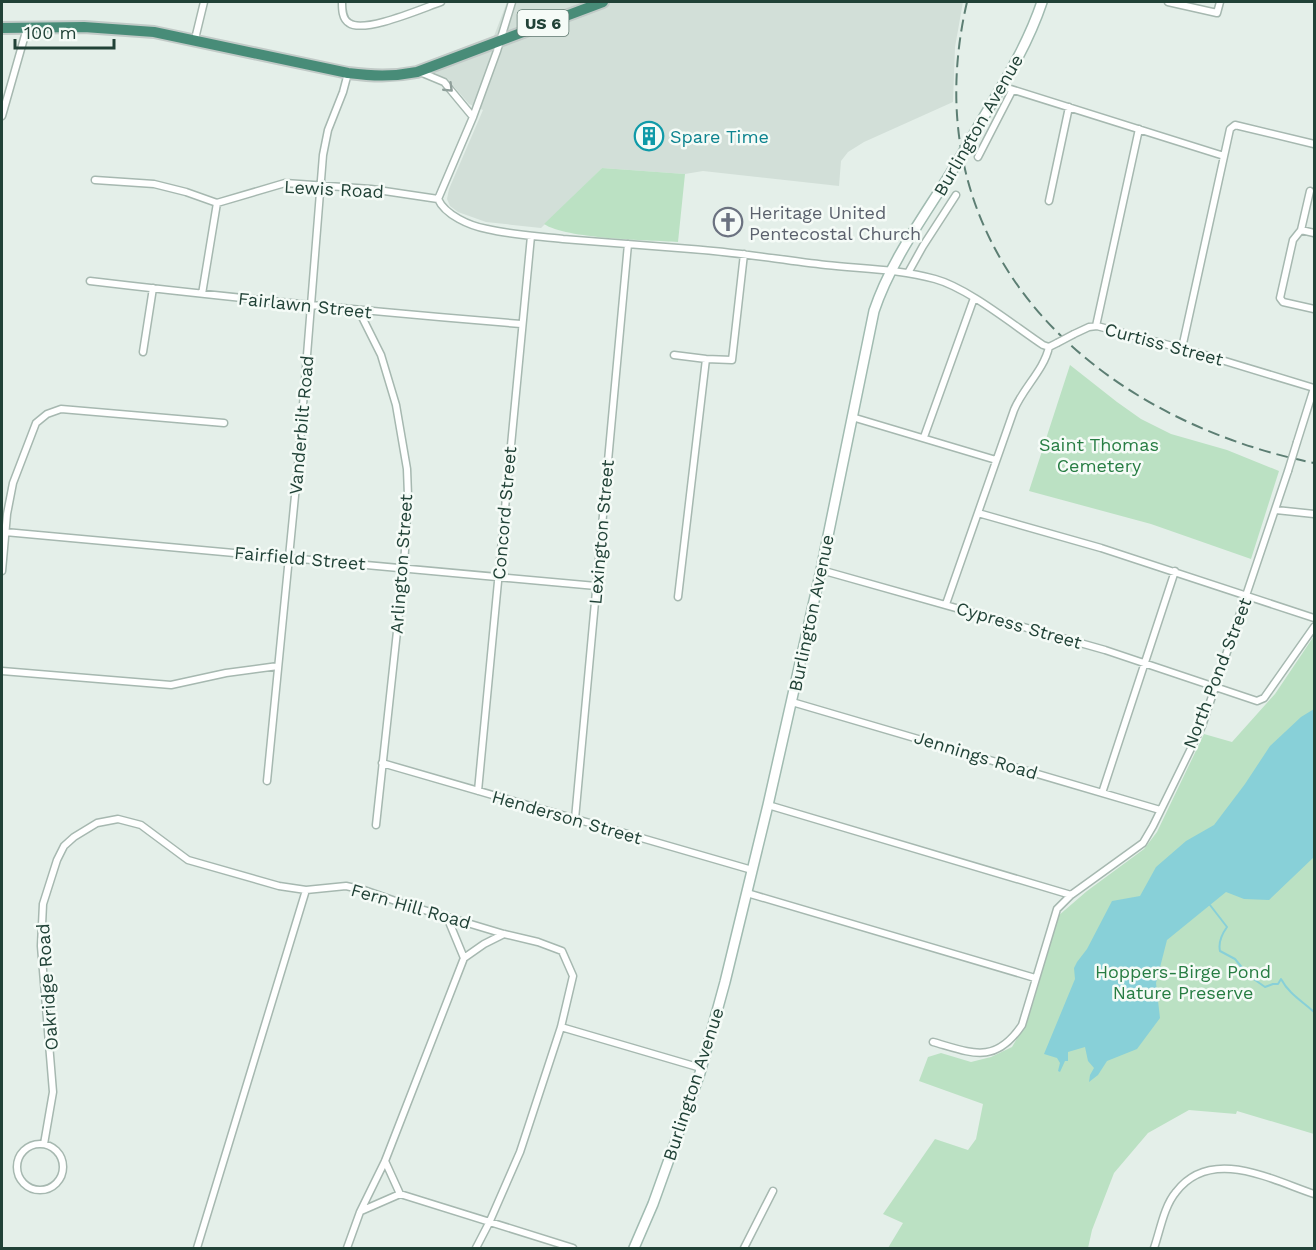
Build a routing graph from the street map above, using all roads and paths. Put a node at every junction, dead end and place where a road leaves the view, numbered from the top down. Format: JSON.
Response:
{"nodes":[{"id":1,"x":204,"y":2,"type":"edge"},
{"id":2,"x":342,"y":2,"type":"edge"},
{"id":3,"x":441,"y":2,"type":"edge"},
{"id":4,"x":512,"y":2,"type":"edge"},
{"id":5,"x":603,"y":2,"type":"edge"},
{"id":6,"x":1042,"y":2,"type":"edge"},
{"id":7,"x":1168,"y":2,"type":"edge"},
{"id":8,"x":1220,"y":2,"type":"edge"},
{"id":9,"x":2,"y":28,"type":"edge"},
{"id":10,"x":27,"y":28,"type":"junction"},
{"id":11,"x":195,"y":39,"type":"junction"},
{"id":12,"x":500,"y":40,"type":"junction"},
{"id":13,"x":417,"y":72,"type":"junction"},
{"id":14,"x":348,"y":73,"type":"junction"},
{"id":15,"x":1001,"y":86,"type":"junction"},
{"id":16,"x":1012,"y":91,"type":"junction"},
{"id":17,"x":1070,"y":107,"type":"junction"},
{"id":18,"x":2,"y":116,"type":"edge"},
{"id":19,"x":473,"y":117,"type":"junction"},
{"id":20,"x":1139,"y":129,"type":"junction"},
{"id":21,"x":1314,"y":144,"type":"edge"},
{"id":22,"x":1224,"y":156,"type":"junction"},
{"id":23,"x":978,"y":157,"type":"dead end"},
{"id":24,"x":95,"y":180,"type":"dead end"},
{"id":25,"x":321,"y":184,"type":"junction"},
{"id":26,"x":1310,"y":191,"type":"dead end"},
{"id":27,"x":956,"y":195,"type":"dead end"},
{"id":28,"x":438,"y":199,"type":"junction"},
{"id":29,"x":1049,"y":201,"type":"dead end"},
{"id":30,"x":217,"y":203,"type":"junction"},
{"id":31,"x":1300,"y":230,"type":"junction"},
{"id":32,"x":1314,"y":233,"type":"edge"},
{"id":33,"x":531,"y":236,"type":"junction"},
{"id":34,"x":628,"y":244,"type":"junction"},
{"id":35,"x":744,"y":255,"type":"junction"},
{"id":36,"x":892,"y":270,"type":"junction"},
{"id":37,"x":908,"y":273,"type":"junction"},
{"id":38,"x":90,"y":281,"type":"dead end"},
{"id":39,"x":153,"y":288,"type":"junction"},
{"id":40,"x":202,"y":294,"type":"junction"},
{"id":41,"x":974,"y":298,"type":"junction"},
{"id":42,"x":310,"y":304,"type":"junction"},
{"id":43,"x":1314,"y":309,"type":"edge"},
{"id":44,"x":359,"y":311,"type":"junction"},
{"id":45,"x":521,"y":324,"type":"junction"},
{"id":46,"x":1096,"y":326,"type":"junction"},
{"id":47,"x":1049,"y":347,"type":"junction"},
{"id":48,"x":1182,"y":348,"type":"junction"},
{"id":49,"x":143,"y":352,"type":"dead end"},
{"id":50,"x":674,"y":355,"type":"dead end"},
{"id":51,"x":706,"y":359,"type":"junction"},
{"id":52,"x":1314,"y":388,"type":"edge"},
{"id":53,"x":852,"y":417,"type":"junction"},
{"id":54,"x":224,"y":423,"type":"dead end"},
{"id":55,"x":924,"y":437,"type":"junction"},
{"id":56,"x":996,"y":460,"type":"junction"},
{"id":57,"x":1276,"y":510,"type":"junction"},
{"id":58,"x":978,"y":513,"type":"junction"},
{"id":59,"x":1314,"y":514,"type":"edge"},
{"id":60,"x":4,"y":532,"type":"junction"},
{"id":61,"x":289,"y":557,"type":"junction"},
{"id":62,"x":404,"y":567,"type":"junction"},
{"id":63,"x":821,"y":570,"type":"junction"},
{"id":64,"x":2,"y":571,"type":"edge"},
{"id":65,"x":1174,"y":571,"type":"junction"},
{"id":66,"x":498,"y":577,"type":"junction"},
{"id":67,"x":596,"y":586,"type":"junction"},
{"id":68,"x":1247,"y":595,"type":"junction"},
{"id":69,"x":678,"y":597,"type":"dead end"},
{"id":70,"x":946,"y":604,"type":"junction"},
{"id":71,"x":1314,"y":618,"type":"edge"},
{"id":72,"x":1314,"y":627,"type":"edge"},
{"id":73,"x":1144,"y":662,"type":"junction"},
{"id":74,"x":278,"y":666,"type":"junction"},
{"id":75,"x":2,"y":671,"type":"edge"},
{"id":76,"x":1215,"y":686,"type":"junction"},
{"id":77,"x":792,"y":702,"type":"junction"},
{"id":78,"x":382,"y":763,"type":"junction"},
{"id":79,"x":267,"y":781,"type":"dead end"},
{"id":80,"x":478,"y":791,"type":"junction"},
{"id":81,"x":1102,"y":793,"type":"junction"},
{"id":82,"x":768,"y":805,"type":"junction"},
{"id":83,"x":1160,"y":810,"type":"junction"},
{"id":84,"x":575,"y":819,"type":"junction"},
{"id":85,"x":376,"y":825,"type":"dead end"},
{"id":86,"x":752,"y":870,"type":"junction"},
{"id":87,"x":306,"y":890,"type":"junction"},
{"id":88,"x":747,"y":893,"type":"junction"},
{"id":89,"x":1071,"y":895,"type":"junction"},
{"id":90,"x":447,"y":917,"type":"junction"},
{"id":91,"x":504,"y":934,"type":"junction"},
{"id":92,"x":464,"y":958,"type":"junction"},
{"id":93,"x":1035,"y":978,"type":"junction"},
{"id":94,"x":561,"y":1027,"type":"junction"},
{"id":95,"x":933,"y":1042,"type":"dead end"},
{"id":96,"x":701,"y":1068,"type":"junction"},
{"id":97,"x":44,"y":1144,"type":"junction"},
{"id":98,"x":385,"y":1161,"type":"junction"},
{"id":99,"x":772,"y":1191,"type":"dead end"},
{"id":100,"x":400,"y":1194,"type":"junction"},
{"id":101,"x":1314,"y":1194,"type":"edge"},
{"id":102,"x":360,"y":1212,"type":"junction"},
{"id":103,"x":489,"y":1223,"type":"junction"},
{"id":104,"x":197,"y":1248,"type":"edge"},
{"id":105,"x":347,"y":1248,"type":"edge"},
{"id":106,"x":476,"y":1248,"type":"edge"},
{"id":107,"x":573,"y":1248,"type":"edge"},
{"id":108,"x":634,"y":1248,"type":"edge"},
{"id":109,"x":744,"y":1248,"type":"edge"},
{"id":110,"x":1154,"y":1248,"type":"edge"}],
"edges":[{"from":1,"to":11,"type":"street"},
{"from":2,"to":3,"type":"street"},
{"from":4,"to":12,"type":"street"},
{"from":5,"to":12,"type":"highway","number":"US 6"},
{"from":6,"to":15,"type":"main road","name":"Burlington Avenue"},
{"from":7,"to":8,"type":"street"},
{"from":9,"to":10,"type":"highway","number":"US 6"},
{"from":10,"to":11,"type":"highway","number":"US 6"},
{"from":10,"to":18,"type":"street"},
{"from":11,"to":14,"type":"highway","number":"US 6"},
{"from":12,"to":13,"type":"highway","number":"US 6"},
{"from":12,"to":19,"type":"street"},
{"from":13,"to":14,"type":"highway","number":"US 6"},
{"from":13,"to":19,"type":"street","one_way":true},
{"from":14,"to":25,"type":"street","name":"Vanderbilt Road"},
{"from":15,"to":16,"type":"street"},
{"from":15,"to":36,"type":"main road","name":"Burlington Avenue","bridge":true},
{"from":16,"to":17,"type":"street"},
{"from":16,"to":23,"type":"street","name":"Burlington Avenue"},
{"from":17,"to":20,"type":"street"},
{"from":17,"to":29,"type":"street"},
{"from":19,"to":28,"type":"street"},
{"from":20,"to":22,"type":"street"},
{"from":20,"to":46,"type":"street"},
{"from":21,"to":22,"type":"street"},
{"from":22,"to":48,"type":"street"},
{"from":24,"to":30,"type":"street"},
{"from":25,"to":28,"type":"street","name":"Lewis Road"},
{"from":25,"to":30,"type":"street","name":"Lewis Road"},
{"from":25,"to":42,"type":"street","name":"Vanderbilt Road"},
{"from":26,"to":31,"type":"street"},
{"from":27,"to":37,"type":"street","name":"Burlington Avenue"},
{"from":28,"to":33,"type":"street"},
{"from":30,"to":40,"type":"street"},
{"from":31,"to":32,"type":"street"},
{"from":31,"to":43,"type":"street"},
{"from":33,"to":34,"type":"street"},
{"from":33,"to":45,"type":"street","name":"Concord Street"},
{"from":34,"to":35,"type":"street"},
{"from":34,"to":67,"type":"street","name":"Lexington Street"},
{"from":35,"to":36,"type":"street"},
{"from":35,"to":51,"type":"street"},
{"from":36,"to":37,"type":"street"},
{"from":36,"to":53,"type":"main road","name":"Burlington Avenue"},
{"from":37,"to":41,"type":"street"},
{"from":38,"to":39,"type":"street","name":"Fairlawn Street"},
{"from":39,"to":40,"type":"street","name":"Fairlawn Street"},
{"from":39,"to":49,"type":"street"},
{"from":40,"to":42,"type":"street","name":"Fairlawn Street"},
{"from":41,"to":47,"type":"street"},
{"from":41,"to":55,"type":"street"},
{"from":42,"to":44,"type":"street","name":"Fairlawn Street"},
{"from":42,"to":61,"type":"street","name":"Vanderbilt Road"},
{"from":44,"to":45,"type":"street","name":"Fairlawn Street"},
{"from":44,"to":62,"type":"street","name":"Arlington Street"},
{"from":45,"to":66,"type":"street","name":"Concord Street"},
{"from":46,"to":47,"type":"street","name":"Curtiss Street","bridge":true},
{"from":46,"to":48,"type":"street","name":"Curtiss Street"},
{"from":47,"to":56,"type":"street"},
{"from":48,"to":52,"type":"street","name":"Curtiss Street"},
{"from":50,"to":51,"type":"street"},
{"from":51,"to":69,"type":"street"},
{"from":52,"to":57,"type":"street","name":"North Pond Street","bridge":true},
{"from":53,"to":55,"type":"street"},
{"from":53,"to":63,"type":"main road","name":"Burlington Avenue"},
{"from":54,"to":60,"type":"street"},
{"from":55,"to":56,"type":"street"},
{"from":56,"to":58,"type":"street"},
{"from":57,"to":59,"type":"street"},
{"from":57,"to":68,"type":"street","name":"North Pond Street"},
{"from":58,"to":65,"type":"street"},
{"from":58,"to":70,"type":"street"},
{"from":60,"to":61,"type":"street","name":"Fairfield Street"},
{"from":60,"to":64,"type":"street"},
{"from":61,"to":62,"type":"street","name":"Fairfield Street"},
{"from":61,"to":74,"type":"street","name":"Vanderbilt Road"},
{"from":62,"to":66,"type":"street","name":"Fairfield Street"},
{"from":62,"to":78,"type":"street","name":"Arlington Street"},
{"from":63,"to":70,"type":"street","name":"Cypress Street"},
{"from":63,"to":77,"type":"main road","name":"Burlington Avenue"},
{"from":65,"to":68,"type":"street"},
{"from":65,"to":73,"type":"street"},
{"from":66,"to":67,"type":"street","name":"Fairfield Street"},
{"from":66,"to":80,"type":"street","name":"Concord Street"},
{"from":67,"to":84,"type":"street","name":"Lexington Street"},
{"from":68,"to":71,"type":"street"},
{"from":68,"to":76,"type":"street","name":"North Pond Street"},
{"from":70,"to":73,"type":"street","name":"Cypress Street"},
{"from":72,"to":76,"type":"street","name":"Cypress Street"},
{"from":73,"to":76,"type":"street","name":"Cypress Street"},
{"from":73,"to":81,"type":"street"},
{"from":74,"to":75,"type":"street"},
{"from":74,"to":79,"type":"street","name":"Vanderbilt Road"},
{"from":76,"to":83,"type":"street","name":"North Pond Street"},
{"from":77,"to":81,"type":"street","name":"Jennings Road"},
{"from":77,"to":82,"type":"main road","name":"Burlington Avenue"},
{"from":78,"to":80,"type":"street","name":"Henderson Street"},
{"from":78,"to":85,"type":"street","name":"Arlington Street"},
{"from":80,"to":84,"type":"street","name":"Henderson Street"},
{"from":81,"to":83,"type":"street","name":"Jennings Road"},
{"from":82,"to":86,"type":"main road","name":"Burlington Avenue"},
{"from":82,"to":89,"type":"street"},
{"from":83,"to":89,"type":"street","name":"North Pond Street"},
{"from":84,"to":86,"type":"street","name":"Henderson Street"},
{"from":86,"to":88,"type":"main road","name":"Burlington Avenue"},
{"from":87,"to":90,"type":"street","name":"Fern Hill Road"},
{"from":87,"to":97,"type":"street","name":"Oakridge Road"},
{"from":87,"to":104,"type":"street"},
{"from":88,"to":93,"type":"street"},
{"from":88,"to":96,"type":"main road","name":"Burlington Avenue"},
{"from":89,"to":93,"type":"street","name":"North Pond Street"},
{"from":90,"to":91,"type":"street","name":"Fern Hill Road"},
{"from":90,"to":92,"type":"street"},
{"from":91,"to":92,"type":"street"},
{"from":91,"to":94,"type":"street","name":"Fern Hill Road"},
{"from":92,"to":98,"type":"street"},
{"from":93,"to":95,"type":"street","name":"North Pond Street"},
{"from":94,"to":96,"type":"street"},
{"from":94,"to":103,"type":"street","name":"Fern Hill Road"},
{"from":96,"to":108,"type":"main road","name":"Burlington Avenue"},
{"from":97,"to":97,"type":"street"},
{"from":98,"to":100,"type":"street"},
{"from":98,"to":102,"type":"street"},
{"from":99,"to":109,"type":"street"},
{"from":100,"to":102,"type":"street"},
{"from":100,"to":103,"type":"street"},
{"from":101,"to":110,"type":"street"},
{"from":102,"to":105,"type":"street"},
{"from":103,"to":106,"type":"street","name":"Fern Hill Road"},
{"from":103,"to":107,"type":"street"}]}
